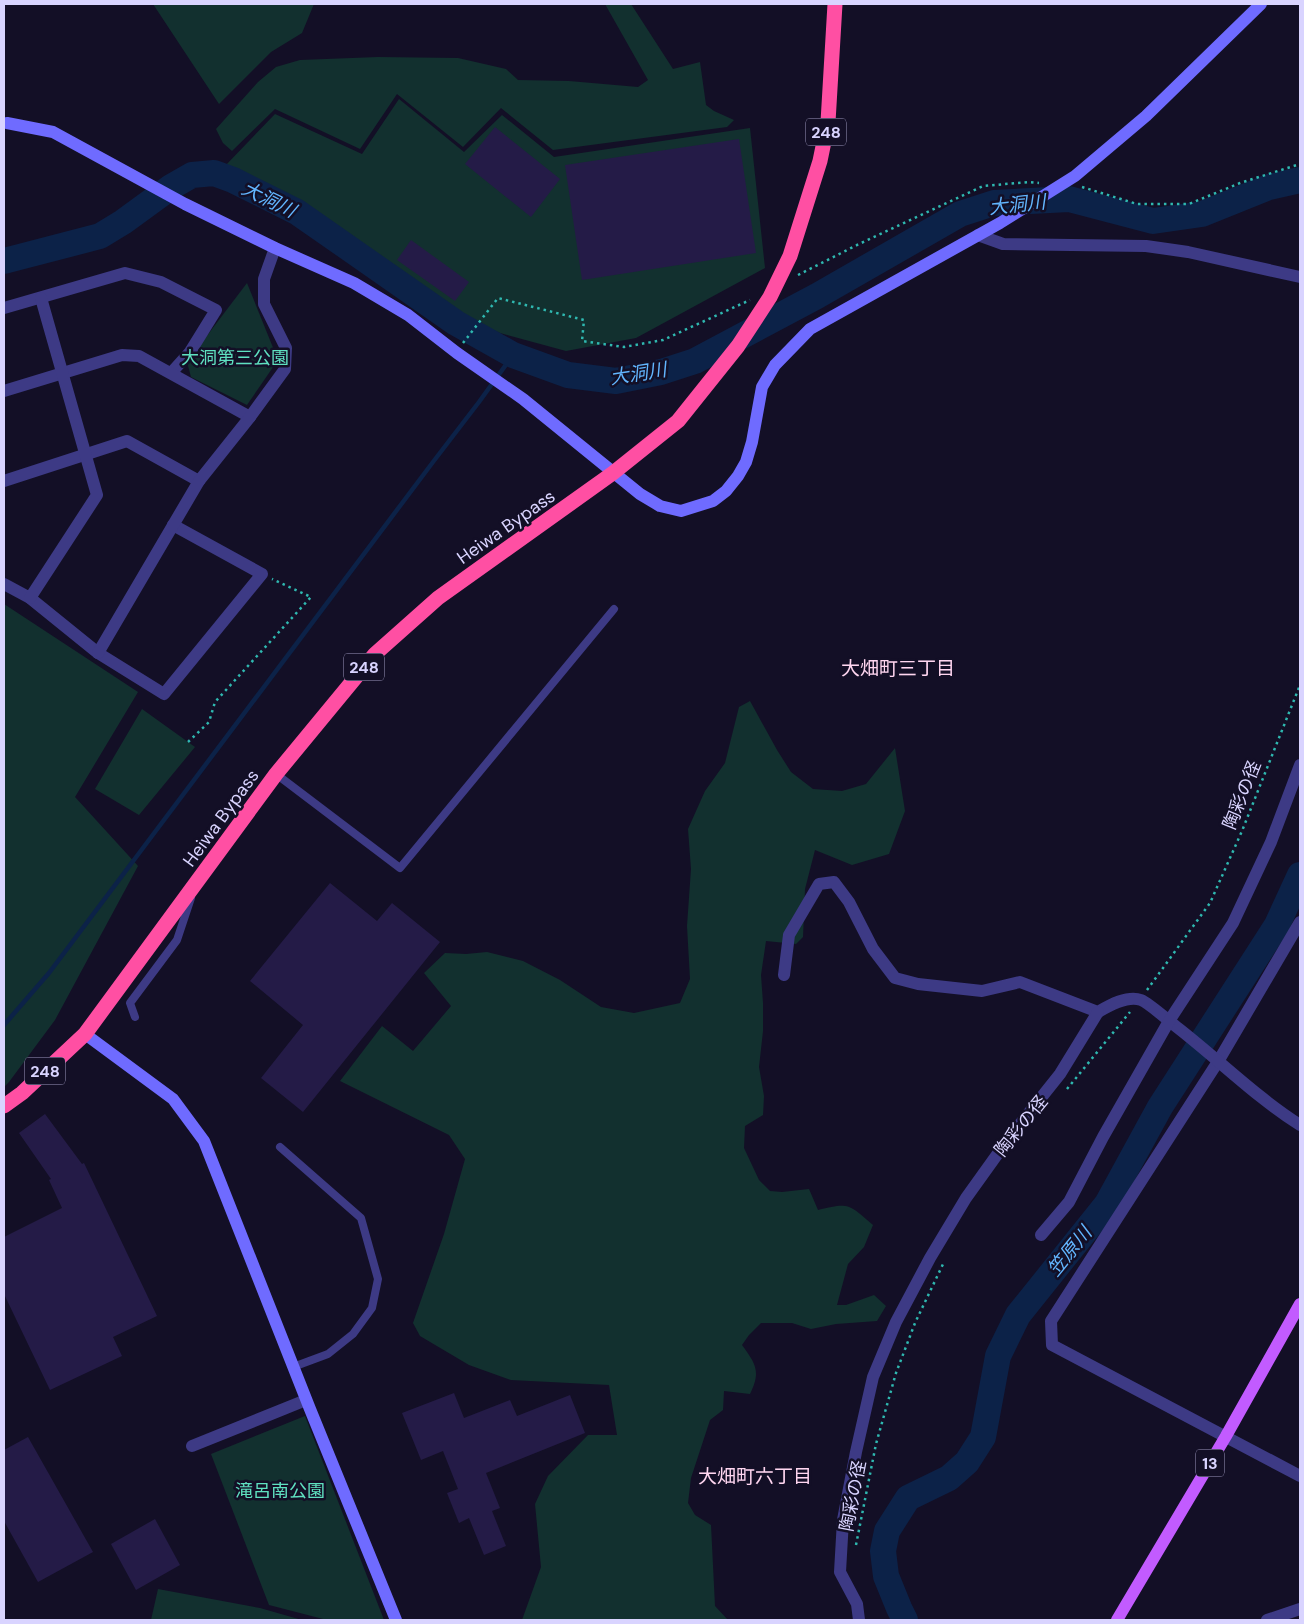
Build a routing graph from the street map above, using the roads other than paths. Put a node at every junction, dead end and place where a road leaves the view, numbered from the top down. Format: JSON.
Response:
{"nodes":[{"id":1,"x":836,"y":4,"type":"edge"},
{"id":2,"x":1261,"y":4,"type":"edge"},
{"id":3,"x":5,"y":121,"type":"edge"},
{"id":4,"x":978,"y":235,"type":"junction"},
{"id":5,"x":275,"y":248,"type":"junction"},
{"id":6,"x":1300,"y":277,"type":"edge"},
{"id":7,"x":42,"y":298,"type":"junction"},
{"id":8,"x":4,"y":308,"type":"edge"},
{"id":9,"x":172,"y":372,"type":"junction"},
{"id":10,"x":63,"y":374,"type":"junction"},
{"id":11,"x":4,"y":391,"type":"edge"},
{"id":12,"x":250,"y":416,"type":"junction"},
{"id":13,"x":87,"y":454,"type":"junction"},
{"id":14,"x":613,"y":474,"type":"junction"},
{"id":15,"x":4,"y":481,"type":"edge"},
{"id":16,"x":199,"y":481,"type":"junction"},
{"id":17,"x":173,"y":525,"type":"junction"},
{"id":18,"x":4,"y":584,"type":"edge"},
{"id":19,"x":30,"y":598,"type":"junction"},
{"id":20,"x":614,"y":609,"type":"dead end"},
{"id":21,"x":98,"y":653,"type":"junction"},
{"id":22,"x":1300,"y":765,"type":"edge"},
{"id":23,"x":276,"y":774,"type":"junction"},
{"id":24,"x":195,"y":884,"type":"junction"},
{"id":25,"x":1300,"y":922,"type":"edge"},
{"id":26,"x":784,"y":975,"type":"dead end"},
{"id":27,"x":1098,"y":1012,"type":"junction"},
{"id":28,"x":135,"y":1017,"type":"dead end"},
{"id":29,"x":1169,"y":1020,"type":"junction"},
{"id":30,"x":85,"y":1034,"type":"junction"},
{"id":31,"x":1219,"y":1060,"type":"junction"},
{"id":32,"x":4,"y":1106,"type":"edge"},
{"id":33,"x":1300,"y":1125,"type":"edge"},
{"id":34,"x":280,"y":1147,"type":"dead end"},
{"id":35,"x":1041,"y":1235,"type":"dead end"},
{"id":36,"x":1300,"y":1304,"type":"edge"},
{"id":37,"x":293,"y":1368,"type":"junction"},
{"id":38,"x":306,"y":1400,"type":"junction"},
{"id":39,"x":1226,"y":1436,"type":"junction"},
{"id":40,"x":192,"y":1446,"type":"dead end"},
{"id":41,"x":1300,"y":1476,"type":"edge"},
{"id":42,"x":1300,"y":1609,"type":"edge"},
{"id":43,"x":396,"y":1620,"type":"edge"},
{"id":44,"x":859,"y":1620,"type":"edge"},
{"id":45,"x":1117,"y":1620,"type":"edge"},
{"id":46,"x":1267,"y":1620,"type":"edge"}],
"edges":[{"from":1,"to":14,"type":"highway","name":"Heiwa Bypass","number":"248"},
{"from":2,"to":4,"type":"street"},
{"from":3,"to":5,"type":"street"},
{"from":4,"to":6,"type":"street"},
{"from":4,"to":14,"type":"street"},
{"from":5,"to":12,"type":"street"},
{"from":5,"to":14,"type":"street"},
{"from":7,"to":8,"type":"street"},
{"from":7,"to":9,"type":"street"},
{"from":7,"to":10,"type":"street"},
{"from":9,"to":10,"type":"street"},
{"from":9,"to":12,"type":"street"},
{"from":10,"to":11,"type":"street"},
{"from":10,"to":13,"type":"street"},
{"from":12,"to":16,"type":"street"},
{"from":13,"to":15,"type":"street"},
{"from":13,"to":16,"type":"street"},
{"from":13,"to":19,"type":"street"},
{"from":14,"to":23,"type":"highway","name":"Heiwa Bypass","number":"248"},
{"from":16,"to":17,"type":"street"},
{"from":17,"to":21,"type":"street"},
{"from":17,"to":21,"type":"street"},
{"from":18,"to":19,"type":"street"},
{"from":19,"to":21,"type":"street"},
{"from":20,"to":23,"type":"lane"},
{"from":22,"to":29,"type":"street"},
{"from":23,"to":24,"type":"highway","name":"Heiwa Bypass","number":"248"},
{"from":24,"to":28,"type":"lane"},
{"from":24,"to":30,"type":"highway","name":"Heiwa Bypass","number":"248"},
{"from":25,"to":31,"type":"street"},
{"from":26,"to":27,"type":"street"},
{"from":27,"to":29,"type":"street"},
{"from":27,"to":44,"type":"street"},
{"from":29,"to":31,"type":"street"},
{"from":29,"to":35,"type":"street"},
{"from":30,"to":32,"type":"highway","number":"248"},
{"from":30,"to":37,"type":"street"},
{"from":31,"to":33,"type":"street"},
{"from":31,"to":39,"type":"street"},
{"from":34,"to":37,"type":"lane"},
{"from":36,"to":39,"type":"main road","number":"13"},
{"from":37,"to":38,"type":"street"},
{"from":38,"to":40,"type":"street"},
{"from":38,"to":43,"type":"street"},
{"from":39,"to":41,"type":"street"},
{"from":39,"to":45,"type":"main road","number":"13"},
{"from":42,"to":46,"type":"street"}]}
